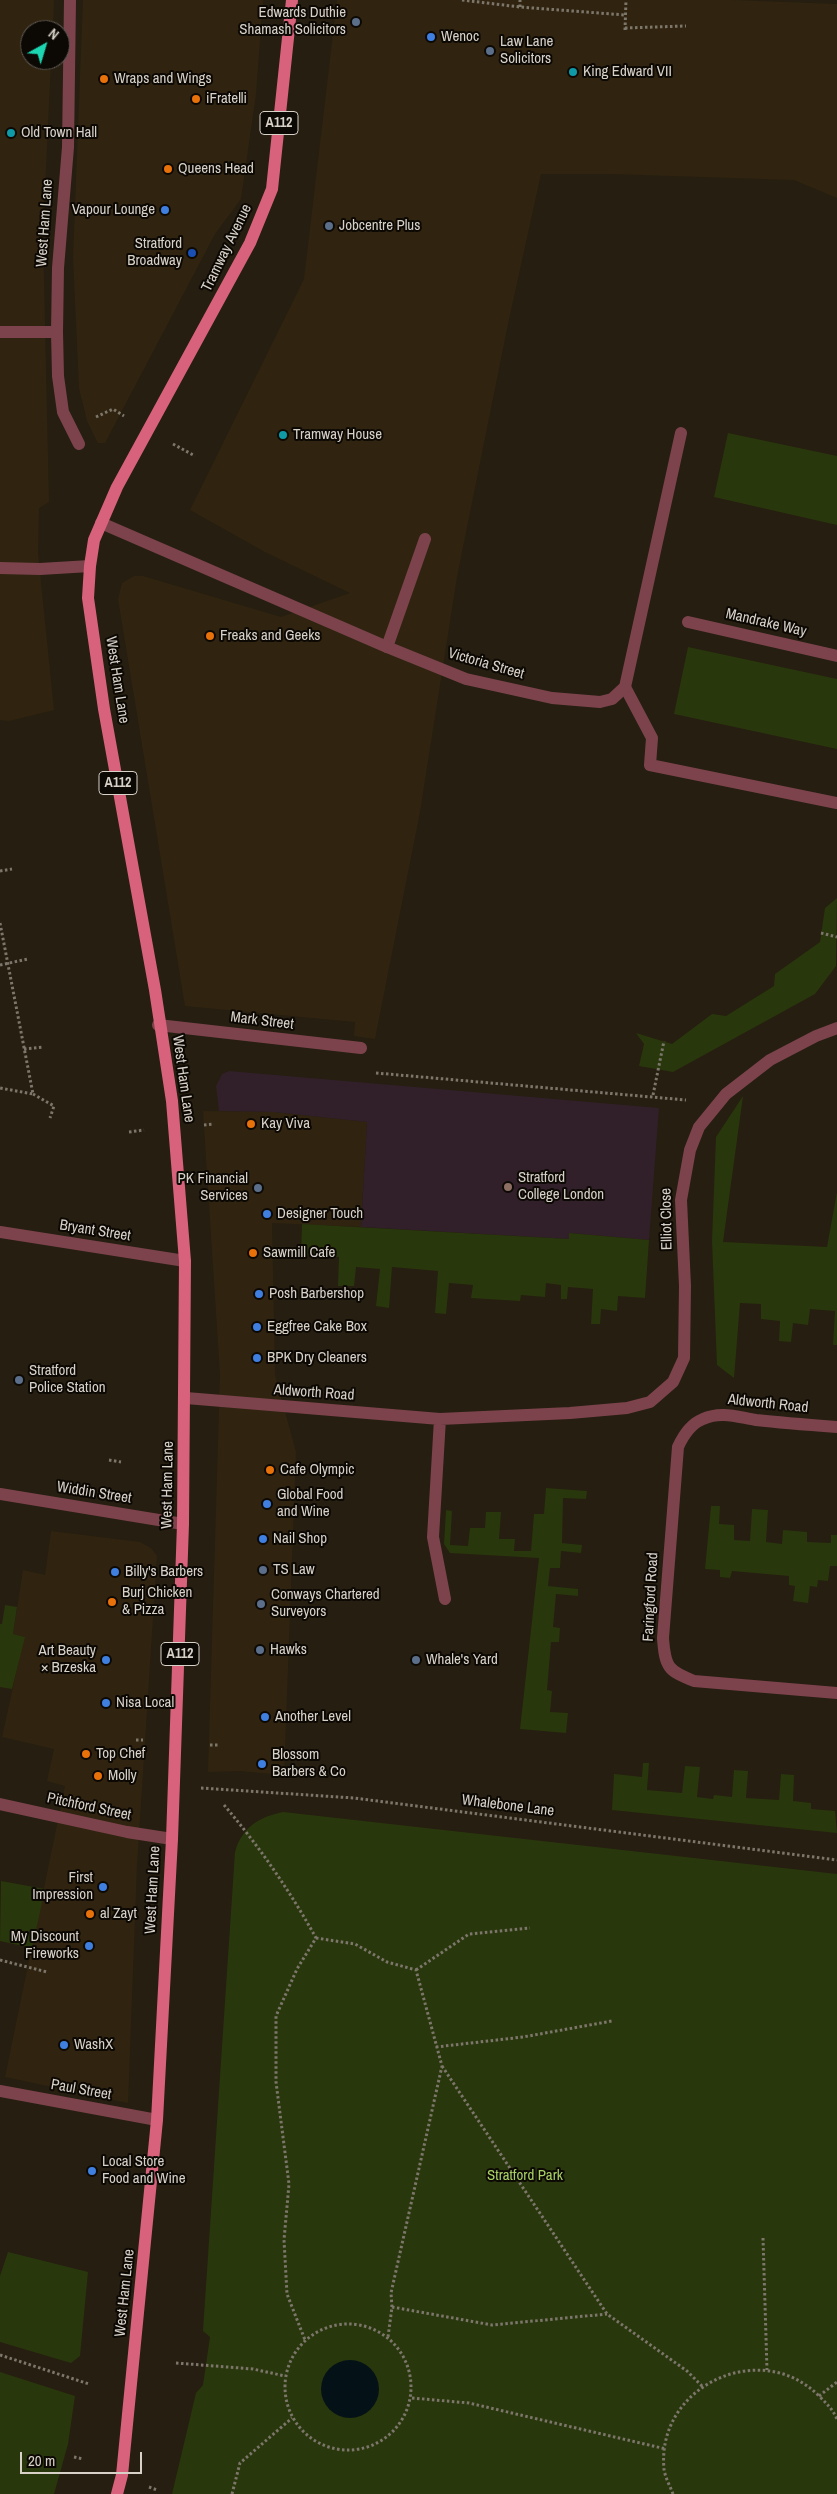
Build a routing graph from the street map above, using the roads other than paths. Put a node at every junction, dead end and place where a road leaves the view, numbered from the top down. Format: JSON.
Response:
{"nodes":[{"id":1,"x":70,"y":0,"type":"edge"},
{"id":2,"x":292,"y":0,"type":"edge"},
{"id":3,"x":0,"y":332,"type":"edge"},
{"id":4,"x":57,"y":332,"type":"junction"},
{"id":5,"x":681,"y":433,"type":"dead end"},
{"id":6,"x":79,"y":444,"type":"dead end"},
{"id":7,"x":117,"y":487,"type":"joint"},
{"id":8,"x":101,"y":523,"type":"junction"},
{"id":9,"x":424,"y":539,"type":"dead end"},
{"id":10,"x":90,"y":566,"type":"junction"},
{"id":11,"x":0,"y":568,"type":"edge"},
{"id":12,"x":688,"y":622,"type":"dead end"},
{"id":13,"x":388,"y":647,"type":"junction"},
{"id":14,"x":837,"y":656,"type":"edge"},
{"id":15,"x":625,"y":687,"type":"junction"},
{"id":16,"x":837,"y":803,"type":"edge"},
{"id":17,"x":158,"y":1025,"type":"junction"},
{"id":18,"x":837,"y":1028,"type":"edge"},
{"id":19,"x":361,"y":1048,"type":"road end"},
{"id":20,"x":0,"y":1232,"type":"edge"},
{"id":21,"x":185,"y":1261,"type":"junction"},
{"id":22,"x":666,"y":1391,"type":"joint"},
{"id":23,"x":186,"y":1398,"type":"junction"},
{"id":24,"x":440,"y":1419,"type":"junction"},
{"id":25,"x":696,"y":1422,"type":"joint"},
{"id":26,"x":837,"y":1427,"type":"edge"},
{"id":27,"x":0,"y":1494,"type":"edge"},
{"id":28,"x":183,"y":1524,"type":"junction"},
{"id":29,"x":446,"y":1599,"type":"dead end"},
{"id":30,"x":837,"y":1693,"type":"edge"},
{"id":31,"x":0,"y":1804,"type":"edge"},
{"id":32,"x":172,"y":1839,"type":"junction"},
{"id":33,"x":0,"y":2091,"type":"edge"},
{"id":34,"x":157,"y":2120,"type":"junction"},
{"id":35,"x":117,"y":2494,"type":"edge"}],
"edges":[{"from":1,"to":4,"type":"street","name":"West Ham Lane"},
{"from":2,"to":7,"type":"main road","name":"Tramway Avenue","number":"A112"},
{"from":3,"to":4,"type":"street"},
{"from":4,"to":6,"type":"street","name":"West Ham Lane"},
{"from":5,"to":15,"type":"street"},
{"from":7,"to":8,"type":"main road","name":"West Ham Lane","number":"A112"},
{"from":8,"to":10,"type":"main road","name":"West Ham Lane","number":"A112"},
{"from":8,"to":13,"type":"street","name":"Victoria Street"},
{"from":9,"to":13,"type":"street"},
{"from":10,"to":11,"type":"street"},
{"from":10,"to":17,"type":"main road","name":"West Ham Lane","number":"A112"},
{"from":12,"to":14,"type":"street","name":"Mandrake Way"},
{"from":13,"to":15,"type":"street","name":"Victoria Street"},
{"from":15,"to":16,"type":"street"},
{"from":17,"to":19,"type":"street","name":"Mark Street"},
{"from":17,"to":21,"type":"main road","name":"West Ham Lane","number":"A112"},
{"from":18,"to":22,"type":"street","name":"Elliot Close"},
{"from":20,"to":21,"type":"street","name":"Bryant Street"},
{"from":21,"to":23,"type":"main road","name":"West Ham Lane","number":"A112"},
{"from":22,"to":24,"type":"street","name":"Aldworth Road"},
{"from":23,"to":24,"type":"street","name":"Aldworth Road"},
{"from":23,"to":28,"type":"main road","name":"West Ham Lane","number":"A112"},
{"from":24,"to":29,"type":"street"},
{"from":25,"to":26,"type":"street","name":"Aldworth Road"},
{"from":25,"to":30,"type":"street","name":"Faringford Road"},
{"from":27,"to":28,"type":"street","name":"Widdin Street"},
{"from":28,"to":32,"type":"main road","name":"West Ham Lane","number":"A112"},
{"from":31,"to":32,"type":"street","name":"Pitchford Street"},
{"from":32,"to":34,"type":"main road","name":"West Ham Lane","number":"A112"},
{"from":33,"to":34,"type":"street","name":"Paul Street"},
{"from":34,"to":35,"type":"main road","name":"West Ham Lane","number":"A112"}]}
